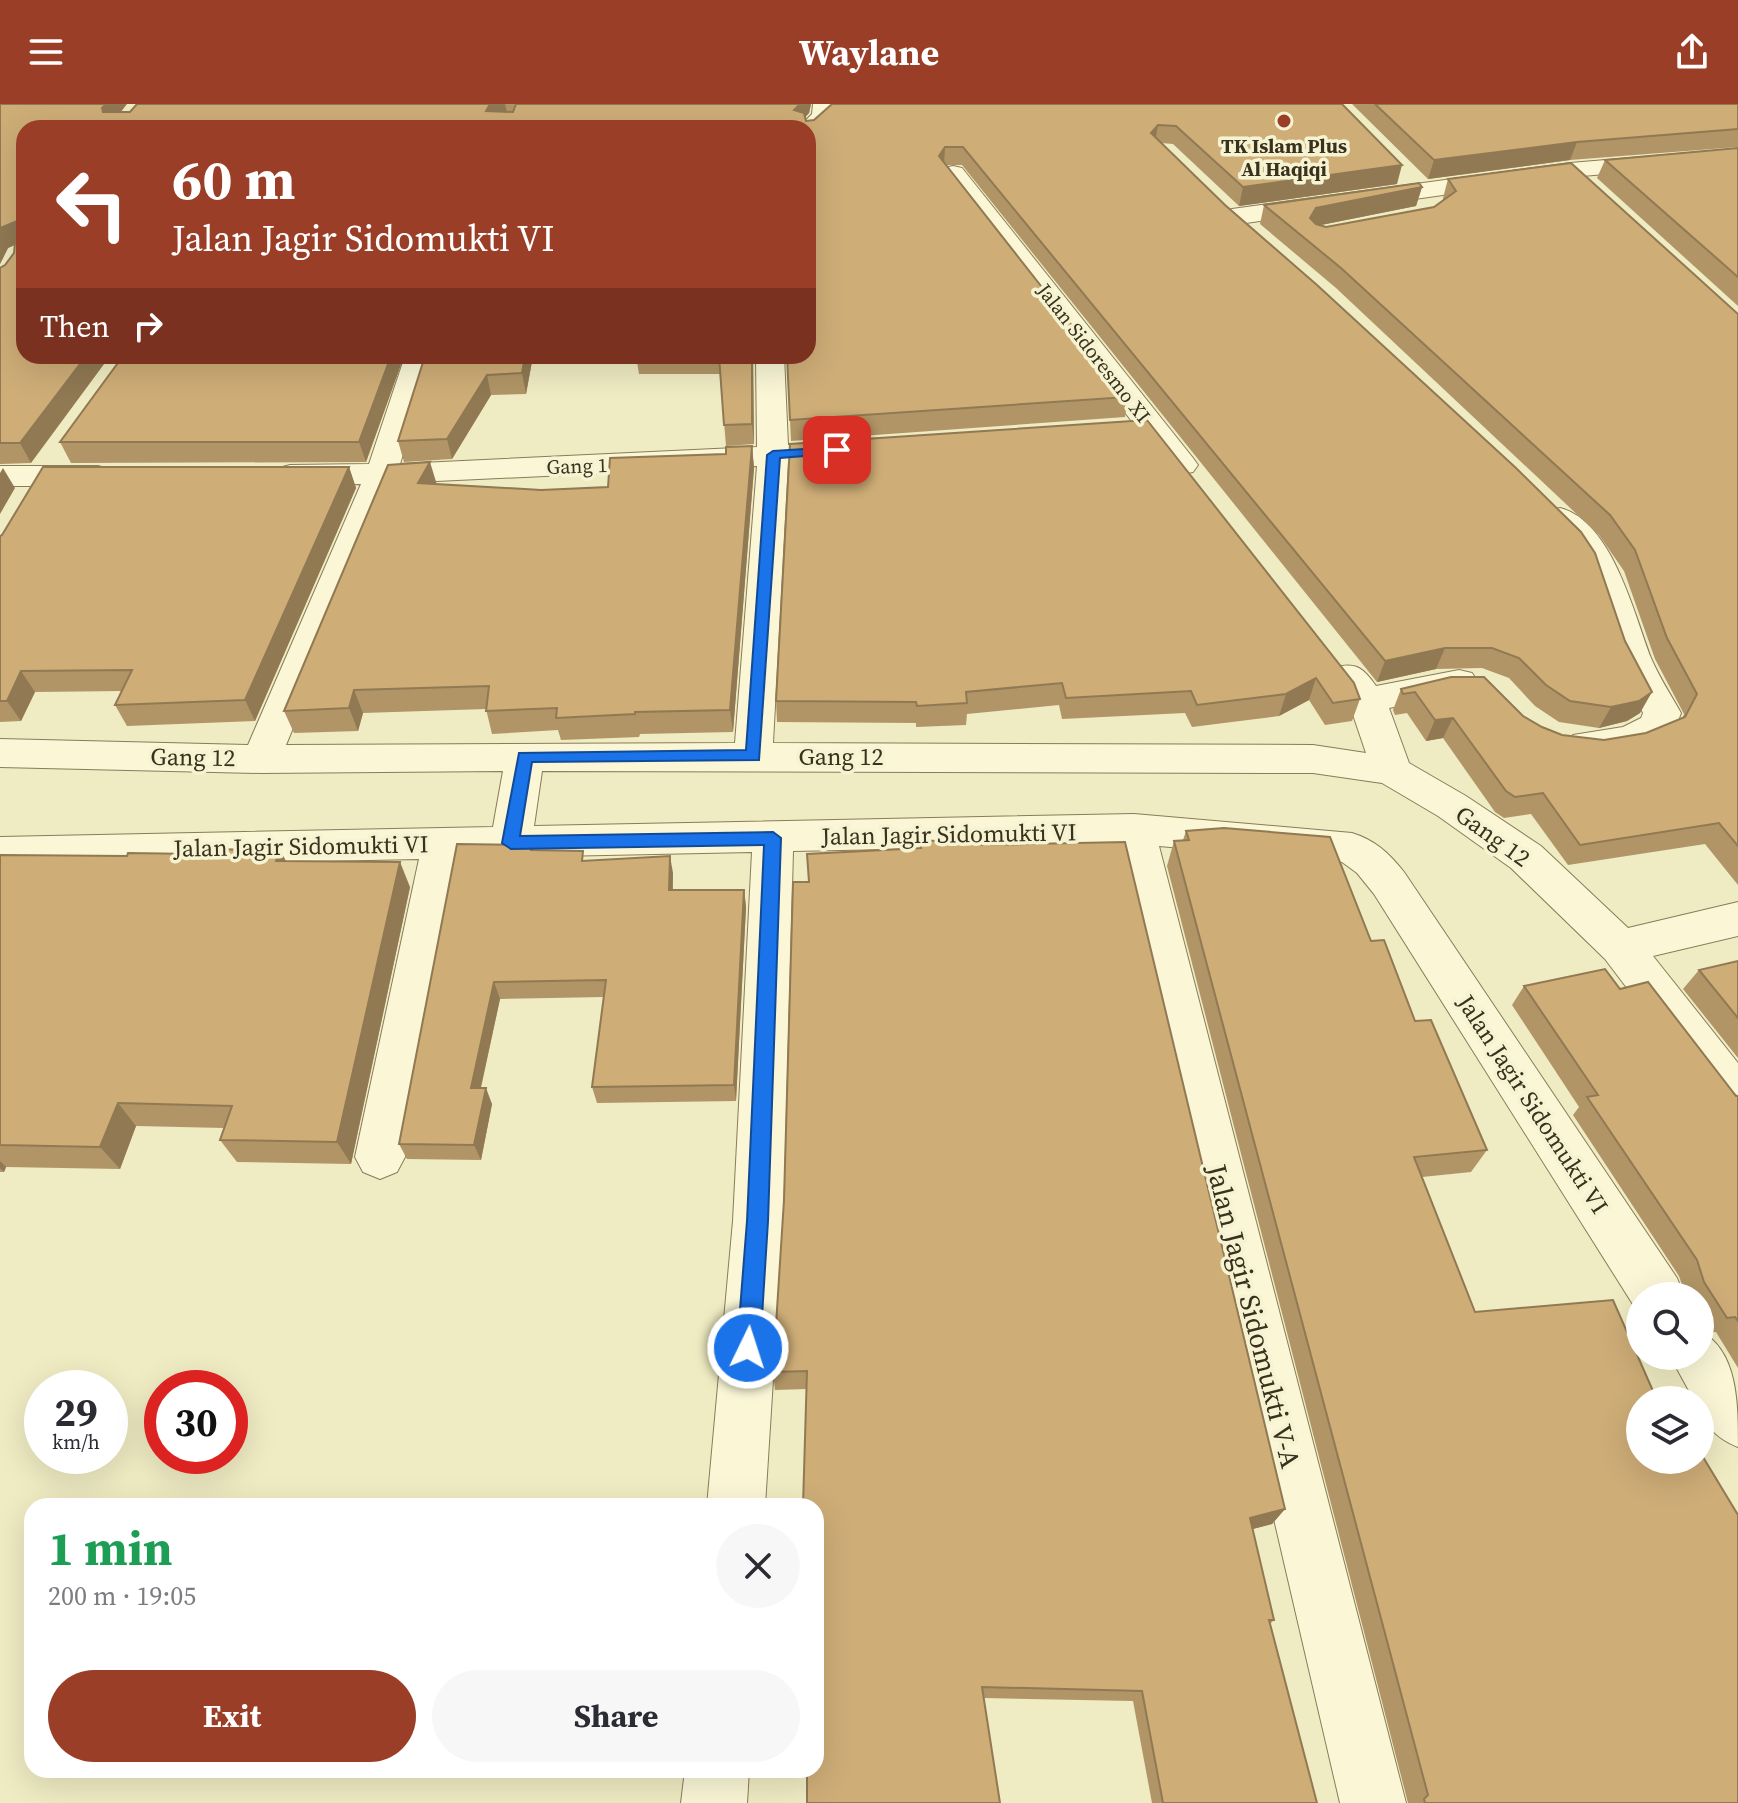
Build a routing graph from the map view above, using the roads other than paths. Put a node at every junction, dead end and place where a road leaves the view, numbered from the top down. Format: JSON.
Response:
{"nodes":[{"id":1,"x":824,"y":104,"type":"edge"},
{"id":2,"x":816,"y":123,"type":"edge"},
{"id":3,"x":1738,"y":156,"type":"edge"},
{"id":4,"x":1399,"y":168,"type":"edge"},
{"id":5,"x":1570,"y":170,"type":"junction"},
{"id":6,"x":953,"y":173,"type":"edge"},
{"id":7,"x":1420,"y":189,"type":"junction"},
{"id":8,"x":1592,"y":191,"type":"edge"},
{"id":9,"x":1427,"y":215,"type":"edge"},
{"id":10,"x":1268,"y":248,"type":"edge"},
{"id":11,"x":416,"y":364,"type":"edge"},
{"id":12,"x":770,"y":364,"type":"edge"},
{"id":13,"x":884,"y":447,"type":"edge"},
{"id":14,"x":773,"y":455,"type":"junction"},
{"id":15,"x":51,"y":464,"type":"junction"},
{"id":16,"x":135,"y":475,"type":"edge"},
{"id":17,"x":258,"y":475,"type":"edge"},
{"id":18,"x":381,"y":475,"type":"junction"},
{"id":19,"x":0,"y":476,"type":"edge"},
{"id":20,"x":1202,"y":490,"type":"edge"},
{"id":21,"x":1541,"y":500,"type":"edge"},
{"id":22,"x":21,"y":511,"type":"edge"},
{"id":23,"x":1328,"y":650,"type":"edge"},
{"id":24,"x":1482,"y":683,"type":"edge"},
{"id":25,"x":1367,"y":700,"type":"junction"},
{"id":26,"x":1560,"y":740,"type":"edge"},
{"id":27,"x":0,"y":753,"type":"edge"},
{"id":28,"x":753,"y":756,"type":"junction"},
{"id":29,"x":525,"y":757,"type":"junction"},
{"id":30,"x":261,"y":759,"type":"junction"},
{"id":31,"x":1392,"y":771,"type":"junction"},
{"id":32,"x":1134,"y":829,"type":"junction"},
{"id":33,"x":773,"y":838,"type":"junction"},
{"id":34,"x":511,"y":843,"type":"junction"},
{"id":35,"x":443,"y":844,"type":"junction"},
{"id":36,"x":0,"y":852,"type":"edge"},
{"id":37,"x":1738,"y":919,"type":"edge"},
{"id":38,"x":1620,"y":947,"type":"junction"},
{"id":39,"x":1738,"y":1098,"type":"edge"},
{"id":40,"x":380,"y":1157,"type":"dead end"},
{"id":41,"x":1649,"y":1282,"type":"edge"},
{"id":42,"x":1706,"y":1370,"type":"edge"},
{"id":43,"x":1738,"y":1419,"type":"edge"},
{"id":44,"x":737,"y":1498,"type":"edge"},
{"id":45,"x":716,"y":1778,"type":"edge"},
{"id":46,"x":714,"y":1803,"type":"edge"},
{"id":47,"x":1373,"y":1803,"type":"edge"}],
"edges":[{"from":1,"to":2,"type":"street"},
{"from":3,"to":5,"type":"street"},
{"from":4,"to":7,"type":"street"},
{"from":5,"to":7,"type":"street"},
{"from":5,"to":8,"type":"street"},
{"from":6,"to":20,"type":"street","name":"Jalan Sidoresmo XI"},
{"from":7,"to":9,"type":"street"},
{"from":7,"to":10,"type":"street"},
{"from":11,"to":18,"type":"street"},
{"from":12,"to":14,"type":"street"},
{"from":13,"to":14,"type":"street","name":"Gang 1"},
{"from":14,"to":18,"type":"street","name":"Gang 1"},
{"from":14,"to":28,"type":"street"},
{"from":15,"to":16,"type":"street"},
{"from":15,"to":19,"type":"street"},
{"from":15,"to":22,"type":"street"},
{"from":17,"to":18,"type":"street","name":"Gang 1"},
{"from":18,"to":30,"type":"street"},
{"from":21,"to":26,"type":"street"},
{"from":23,"to":25,"type":"street"},
{"from":24,"to":25,"type":"street"},
{"from":25,"to":31,"type":"street"},
{"from":27,"to":30,"type":"street","name":"Gang 12"},
{"from":28,"to":29,"type":"street","name":"Gang 12"},
{"from":28,"to":31,"type":"street","name":"Gang 12"},
{"from":29,"to":30,"type":"street","name":"Gang 12"},
{"from":29,"to":34,"type":"street"},
{"from":31,"to":38,"type":"street","name":"Gang 12"},
{"from":32,"to":33,"type":"street","name":"Jalan Jagir Sidomukti VI"},
{"from":32,"to":41,"type":"street","name":"Jalan Jagir Sidomukti VI"},
{"from":32,"to":47,"type":"street","name":"Jalan Jagir Sidomukti V-A"},
{"from":33,"to":34,"type":"street","name":"Jalan Jagir Sidomukti VI"},
{"from":33,"to":44,"type":"street"},
{"from":34,"to":35,"type":"street","name":"Jalan Jagir Sidomukti VI"},
{"from":35,"to":36,"type":"street","name":"Jalan Jagir Sidomukti VI"},
{"from":35,"to":40,"type":"street"},
{"from":37,"to":38,"type":"street"},
{"from":38,"to":39,"type":"street","name":"Gang 12"},
{"from":42,"to":43,"type":"street"},
{"from":45,"to":46,"type":"street"}]}
